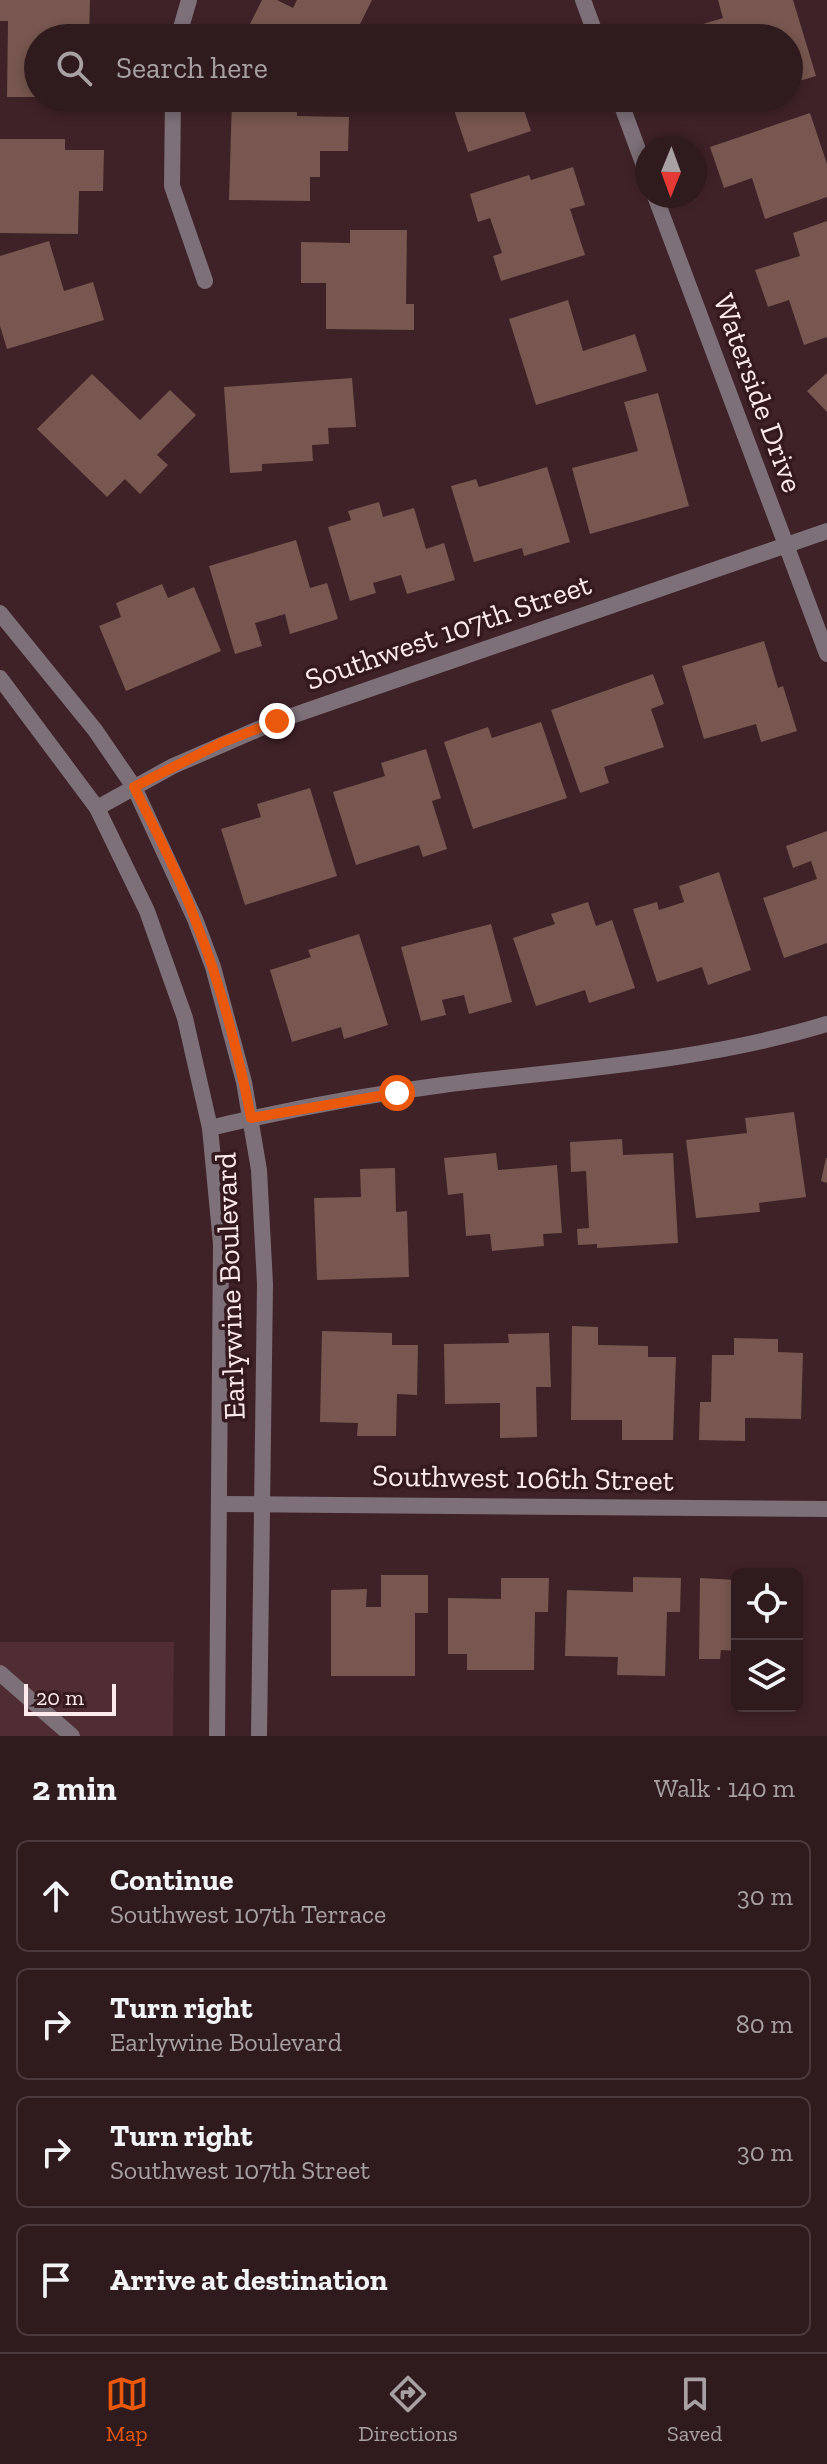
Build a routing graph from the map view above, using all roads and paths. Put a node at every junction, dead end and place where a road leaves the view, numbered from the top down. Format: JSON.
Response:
{"nodes":[{"id":1,"x":189,"y":0,"type":"edge"},
{"id":2,"x":583,"y":0,"type":"edge"},
{"id":3,"x":182,"y":24,"type":"edge"},
{"id":4,"x":592,"y":24,"type":"edge"},
{"id":5,"x":173,"y":112,"type":"edge"},
{"id":6,"x":624,"y":112,"type":"edge"},
{"id":7,"x":635,"y":141,"type":"edge"},
{"id":8,"x":659,"y":208,"type":"edge"},
{"id":9,"x":205,"y":281,"type":"dead end"},
{"id":10,"x":827,"y":531,"type":"edge"},
{"id":11,"x":784,"y":545,"type":"junction"},
{"id":12,"x":0,"y":613,"type":"edge"},
{"id":13,"x":827,"y":654,"type":"edge"},
{"id":14,"x":0,"y":678,"type":"edge"},
{"id":15,"x":134,"y":787,"type":"junction"},
{"id":16,"x":97,"y":808,"type":"junction"},
{"id":17,"x":827,"y":1024,"type":"edge"},
{"id":18,"x":251,"y":1118,"type":"junction"},
{"id":19,"x":210,"y":1128,"type":"junction"},
{"id":20,"x":219,"y":1504,"type":"junction"},
{"id":21,"x":262,"y":1504,"type":"junction"},
{"id":22,"x":827,"y":1509,"type":"edge"},
{"id":23,"x":0,"y":1673,"type":"edge"},
{"id":24,"x":72,"y":1736,"type":"edge"},
{"id":25,"x":217,"y":1736,"type":"edge"},
{"id":26,"x":259,"y":1736,"type":"edge"}],
"edges":[{"from":1,"to":3,"type":"street"},
{"from":2,"to":4,"type":"street"},
{"from":5,"to":9,"type":"street"},
{"from":6,"to":7,"type":"street"},
{"from":8,"to":11,"type":"street","name":"Waterside Drive"},
{"from":10,"to":11,"type":"street","name":"Southwest 107th Street"},
{"from":11,"to":13,"type":"street","name":"Waterside Drive"},
{"from":11,"to":15,"type":"street","name":"Southwest 107th Street"},
{"from":12,"to":15,"type":"street","name":"Earlywine Boulevard"},
{"from":14,"to":16,"type":"street","name":"Earlywine Boulevard"},
{"from":15,"to":16,"type":"street","name":"Southwest 107th Street"},
{"from":15,"to":18,"type":"street","name":"Earlywine Boulevard"},
{"from":16,"to":19,"type":"street","name":"Earlywine Boulevard"},
{"from":17,"to":18,"type":"street"},
{"from":18,"to":19,"type":"street"},
{"from":18,"to":21,"type":"street","name":"Earlywine Boulevard"},
{"from":19,"to":20,"type":"street","name":"Earlywine Boulevard"},
{"from":20,"to":21,"type":"street","name":"Southwest 106th Street"},
{"from":20,"to":25,"type":"street","name":"Earlywine Boulevard"},
{"from":21,"to":22,"type":"street","name":"Southwest 106th Street"},
{"from":21,"to":26,"type":"street","name":"Earlywine Boulevard"},
{"from":23,"to":24,"type":"street"}]}
